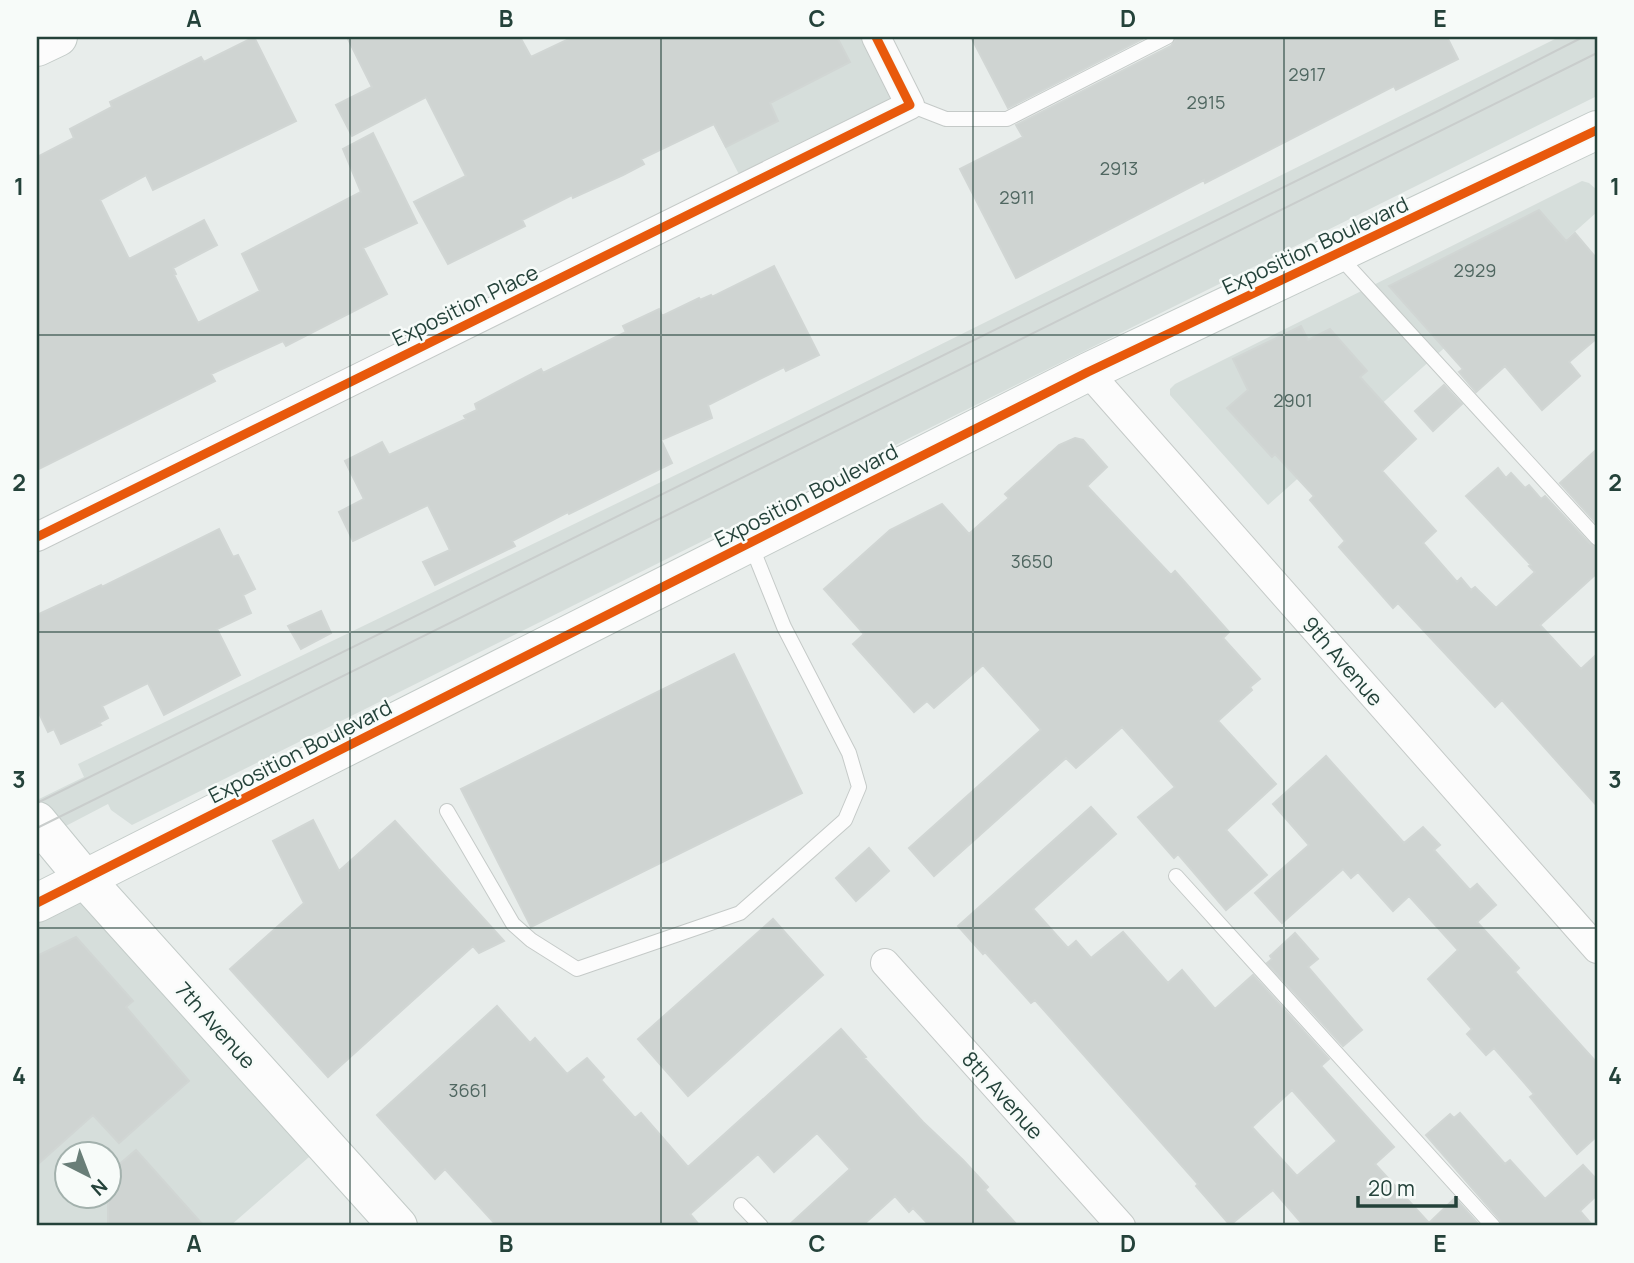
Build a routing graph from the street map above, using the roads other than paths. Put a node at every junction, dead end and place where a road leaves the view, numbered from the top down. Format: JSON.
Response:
{"nodes":[{"id":1,"x":58,"y":37,"type":"edge"},
{"id":2,"x":876,"y":37,"type":"edge"},
{"id":3,"x":1167,"y":37,"type":"edge"},
{"id":4,"x":37,"y":47,"type":"edge"},
{"id":5,"x":910,"y":105,"type":"junction"},
{"id":6,"x":1597,"y":130,"type":"edge"},
{"id":7,"x":1337,"y":254,"type":"junction"},
{"id":8,"x":1088,"y":372,"type":"junction"},
{"id":9,"x":37,"y":537,"type":"edge"},
{"id":10,"x":1597,"y":538,"type":"edge"},
{"id":11,"x":750,"y":543,"type":"junction"},
{"id":12,"x":446,"y":811,"type":"dead end"},
{"id":13,"x":37,"y":821,"type":"edge"},
{"id":14,"x":1176,"y":876,"type":"dead end"},
{"id":15,"x":85,"y":879,"type":"junction"},
{"id":16,"x":37,"y":903,"type":"edge"},
{"id":17,"x":1597,"y":949,"type":"edge"},
{"id":18,"x":885,"y":963,"type":"dead end"},
{"id":19,"x":741,"y":1205,"type":"dead end"},
{"id":20,"x":398,"y":1226,"type":"edge"},
{"id":21,"x":761,"y":1226,"type":"edge"},
{"id":22,"x":1121,"y":1226,"type":"edge"},
{"id":23,"x":1493,"y":1226,"type":"edge"}],
"edges":[{"from":1,"to":4,"type":"street"},
{"from":2,"to":5,"type":"street"},
{"from":3,"to":5,"type":"lane"},
{"from":5,"to":9,"type":"street","name":"Exposition Place"},
{"from":6,"to":7,"type":"street","name":"Exposition Boulevard"},
{"from":7,"to":8,"type":"street","name":"Exposition Boulevard"},
{"from":7,"to":10,"type":"lane"},
{"from":8,"to":11,"type":"street","name":"Exposition Boulevard"},
{"from":8,"to":17,"type":"street","name":"9th Avenue"},
{"from":11,"to":12,"type":"lane"},
{"from":11,"to":15,"type":"street","name":"Exposition Boulevard"},
{"from":13,"to":15,"type":"street","name":"7th Avenue"},
{"from":14,"to":23,"type":"lane"},
{"from":15,"to":16,"type":"street","name":"Exposition Boulevard"},
{"from":15,"to":20,"type":"street","name":"7th Avenue"},
{"from":18,"to":22,"type":"street","name":"8th Avenue"},
{"from":19,"to":21,"type":"lane"}]}
